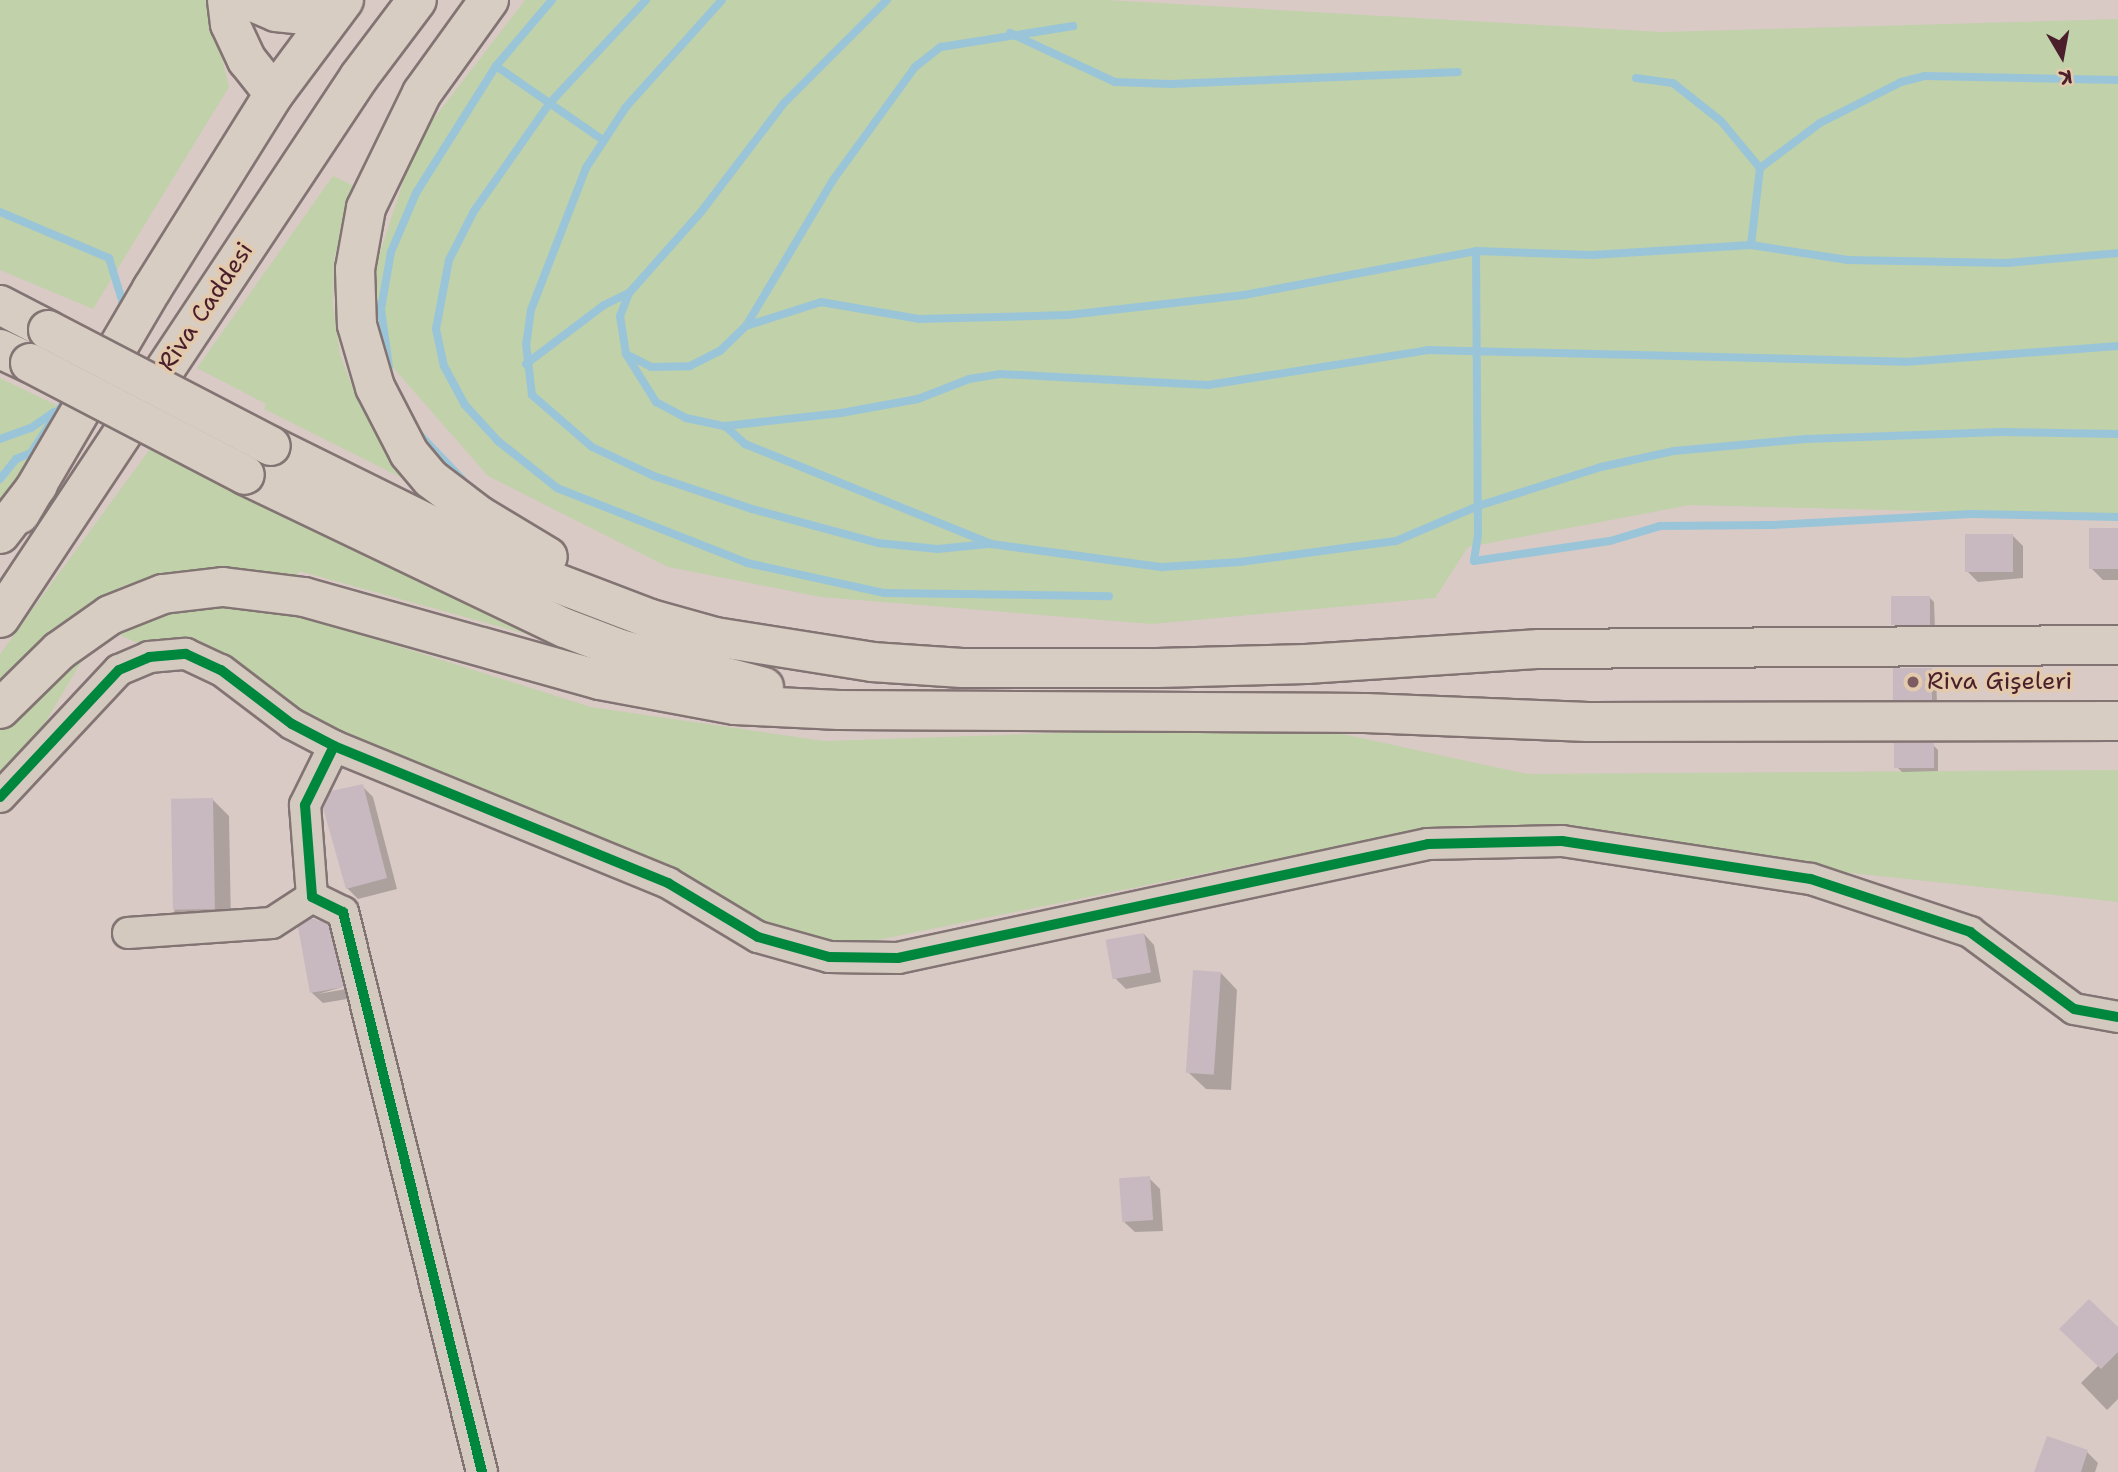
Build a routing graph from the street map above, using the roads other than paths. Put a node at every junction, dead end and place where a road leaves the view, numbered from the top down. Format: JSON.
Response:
{"nodes":[{"id":1,"x":227,"y":0,"type":"edge"},
{"id":2,"x":248,"y":0,"type":"edge"},
{"id":3,"x":334,"y":0,"type":"edge"},
{"id":4,"x":344,"y":0,"type":"edge"},
{"id":5,"x":417,"y":0,"type":"edge"},
{"id":6,"x":489,"y":0,"type":"edge"},
{"id":7,"x":274,"y":94,"type":"junction"},
{"id":8,"x":0,"y":305,"type":"edge"},
{"id":9,"x":15,"y":356,"type":"edge"},
{"id":10,"x":38,"y":485,"type":"junction"},
{"id":11,"x":0,"y":534,"type":"edge"},
{"id":12,"x":0,"y":546,"type":"edge"},
{"id":13,"x":0,"y":618,"type":"edge"},
{"id":14,"x":2118,"y":645,"type":"edge"},
{"id":15,"x":819,"y":654,"type":"junction"},
{"id":16,"x":0,"y":709,"type":"edge"},
{"id":17,"x":1122,"y":713,"type":"junction"},
{"id":18,"x":2118,"y":721,"type":"edge"},
{"id":19,"x":334,"y":746,"type":"junction"},
{"id":20,"x":0,"y":797,"type":"edge"},
{"id":21,"x":312,"y":897,"type":"junction"},
{"id":22,"x":128,"y":933,"type":"dead end"},
{"id":23,"x":2118,"y":1017,"type":"edge"},
{"id":24,"x":482,"y":1472,"type":"edge"}],
"edges":[{"from":1,"to":7,"type":"main road"},
{"from":2,"to":3,"type":"main road"},
{"from":4,"to":7,"type":"main road","name":"Riva Caddesi"},
{"from":5,"to":13,"type":"main road","name":"Riva Caddesi"},
{"from":6,"to":15,"type":"main road"},
{"from":7,"to":10,"type":"main road","name":"Riva Caddesi"},
{"from":8,"to":15,"type":"main road","bridge":true},
{"from":9,"to":17,"type":"main road","bridge":true},
{"from":10,"to":11,"type":"main road"},
{"from":10,"to":12,"type":"main road","name":"Riva Caddesi"},
{"from":14,"to":15,"type":"main road"},
{"from":16,"to":17,"type":"main road"},
{"from":17,"to":18,"type":"main road"},
{"from":19,"to":20,"type":"street"},
{"from":19,"to":21,"type":"street"},
{"from":19,"to":23,"type":"street"},
{"from":21,"to":22,"type":"street"},
{"from":21,"to":24,"type":"street"}]}
